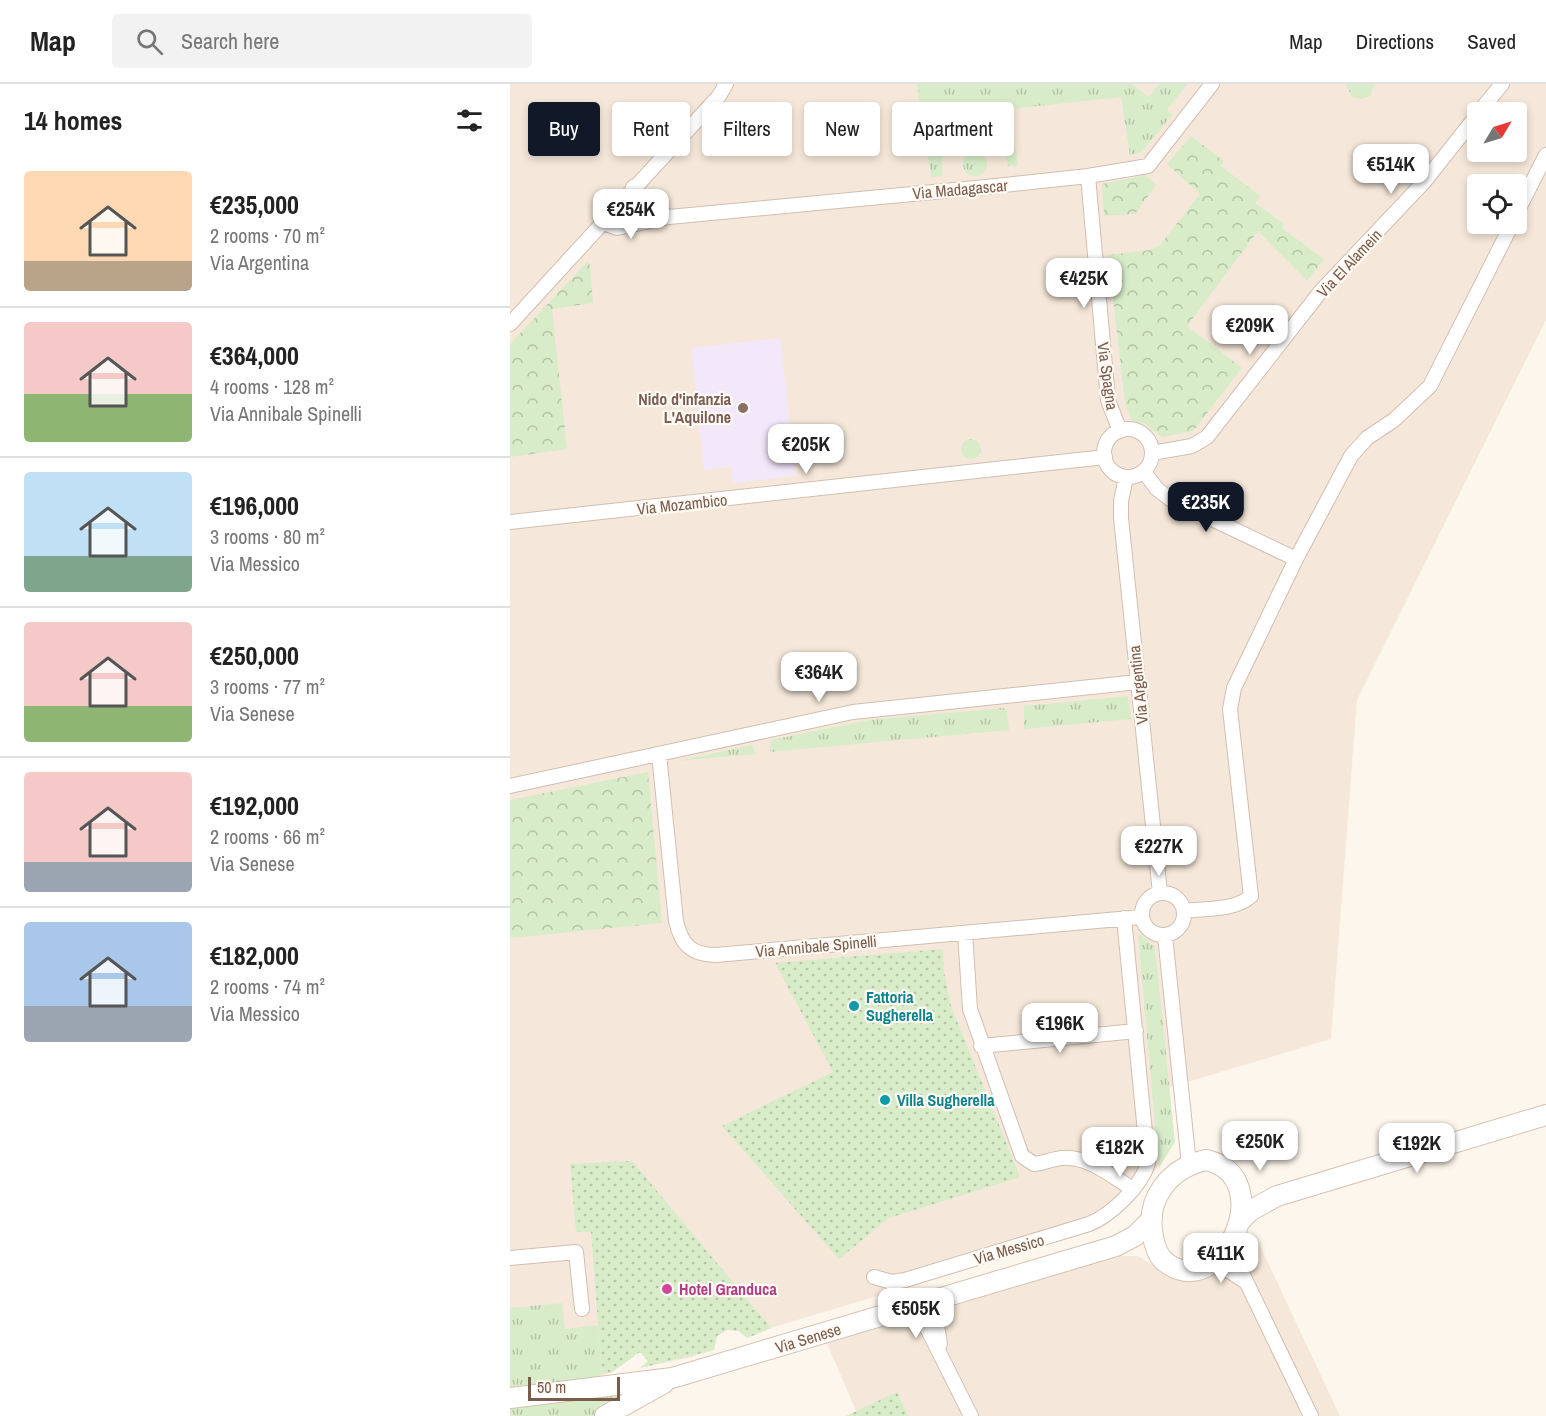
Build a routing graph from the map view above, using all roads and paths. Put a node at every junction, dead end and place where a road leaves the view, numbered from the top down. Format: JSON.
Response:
{"nodes":[{"id":1,"x":726,"y":84,"type":"edge"},
{"id":2,"x":1212,"y":84,"type":"edge"},
{"id":3,"x":1502,"y":84,"type":"edge"},
{"id":4,"x":1487,"y":102,"type":"edge"},
{"id":5,"x":1467,"y":127,"type":"edge"},
{"id":6,"x":1546,"y":155,"type":"edge"},
{"id":7,"x":1088,"y":176,"type":"junction"},
{"id":8,"x":633,"y":187,"type":"junction"},
{"id":9,"x":1527,"y":192,"type":"edge"},
{"id":10,"x":669,"y":217,"type":"junction"},
{"id":11,"x":601,"y":222,"type":"junction"},
{"id":12,"x":1507,"y":234,"type":"edge"},
{"id":13,"x":510,"y":324,"type":"edge"},
{"id":14,"x":1120,"y":431,"type":"junction"},
{"id":15,"x":1152,"y":453,"type":"junction"},
{"id":16,"x":1105,"y":457,"type":"junction"},
{"id":17,"x":1144,"y":472,"type":"junction"},
{"id":18,"x":1126,"y":477,"type":"junction"},
{"id":19,"x":510,"y":522,"type":"edge"},
{"id":20,"x":1296,"y":559,"type":"junction"},
{"id":21,"x":1138,"y":682,"type":"junction"},
{"id":22,"x":659,"y":754,"type":"junction"},
{"id":23,"x":510,"y":786,"type":"edge"},
{"id":24,"x":1160,"y":893,"type":"junction"},
{"id":25,"x":1184,"y":911,"type":"junction"},
{"id":26,"x":1141,"y":917,"type":"junction"},
{"id":27,"x":1124,"y":918,"type":"junction"},
{"id":28,"x":965,"y":933,"type":"junction"},
{"id":29,"x":1165,"y":936,"type":"junction"},
{"id":30,"x":1136,"y":1031,"type":"junction"},
{"id":31,"x":981,"y":1046,"type":"junction"},
{"id":32,"x":1546,"y":1115,"type":"edge"},
{"id":33,"x":1189,"y":1164,"type":"junction"},
{"id":34,"x":1232,"y":1176,"type":"junction"},
{"id":35,"x":1132,"y":1189,"type":"junction"},
{"id":36,"x":1277,"y":1196,"type":"junction"},
{"id":37,"x":1241,"y":1220,"type":"junction"},
{"id":38,"x":1150,"y":1221,"type":"junction"},
{"id":39,"x":1116,"y":1246,"type":"junction"},
{"id":40,"x":1229,"y":1246,"type":"junction"},
{"id":41,"x":510,"y":1258,"type":"edge"},
{"id":42,"x":1161,"y":1259,"type":"junction"},
{"id":43,"x":1210,"y":1264,"type":"junction"},
{"id":44,"x":873,"y":1277,"type":"dead end"},
{"id":45,"x":1246,"y":1284,"type":"junction"},
{"id":46,"x":945,"y":1297,"type":"junction"},
{"id":47,"x":582,"y":1309,"type":"dead end"},
{"id":48,"x":902,"y":1310,"type":"junction"},
{"id":49,"x":942,"y":1354,"type":"junction"},
{"id":50,"x":672,"y":1378,"type":"junction"},
{"id":51,"x":510,"y":1398,"type":"edge"},
{"id":52,"x":606,"y":1416,"type":"edge"},
{"id":53,"x":971,"y":1416,"type":"edge"},
{"id":54,"x":1311,"y":1416,"type":"edge"}],
"edges":[{"from":1,"to":8,"type":"street"},
{"from":2,"to":7,"type":"street","name":"Via Madagascar"},
{"from":3,"to":4,"type":"street","name":"Via El Alamein"},
{"from":5,"to":15,"type":"street","name":"Via El Alamein"},
{"from":6,"to":9,"type":"street"},
{"from":7,"to":10,"type":"street","name":"Via Madagascar"},
{"from":7,"to":14,"type":"street","name":"Via Spagna"},
{"from":8,"to":10,"type":"street"},
{"from":8,"to":11,"type":"street"},
{"from":10,"to":11,"type":"street","name":"Via Madagascar"},
{"from":11,"to":13,"type":"street"},
{"from":12,"to":20,"type":"street"},
{"from":14,"to":15,"type":"street"},
{"from":14,"to":16,"type":"street"},
{"from":15,"to":17,"type":"street"},
{"from":16,"to":18,"type":"street"},
{"from":16,"to":19,"type":"street","name":"Via Mozambico"},
{"from":17,"to":18,"type":"street"},
{"from":17,"to":20,"type":"street"},
{"from":18,"to":21,"type":"street","name":"Via Argentina"},
{"from":20,"to":25,"type":"street"},
{"from":21,"to":22,"type":"street"},
{"from":21,"to":24,"type":"street","name":"Via Argentina"},
{"from":22,"to":23,"type":"street"},
{"from":22,"to":28,"type":"street","name":"Via Annibale Spinelli"},
{"from":24,"to":25,"type":"street"},
{"from":24,"to":26,"type":"street"},
{"from":25,"to":29,"type":"street"},
{"from":26,"to":27,"type":"street","name":"Via Annibale Spinelli"},
{"from":26,"to":29,"type":"street"},
{"from":27,"to":28,"type":"street","name":"Via Annibale Spinelli"},
{"from":27,"to":30,"type":"street","name":"Via Messico"},
{"from":28,"to":31,"type":"street"},
{"from":29,"to":33,"type":"street"},
{"from":30,"to":31,"type":"street"},
{"from":30,"to":35,"type":"street","name":"Via Messico"},
{"from":31,"to":35,"type":"street"},
{"from":32,"to":36,"type":"main road"},
{"from":33,"to":34,"type":"main road"},
{"from":33,"to":38,"type":"main road"},
{"from":34,"to":36,"type":"main road"},
{"from":34,"to":37,"type":"main road"},
{"from":35,"to":44,"type":"street","name":"Via Messico"},
{"from":36,"to":37,"type":"main road"},
{"from":37,"to":40,"type":"main road"},
{"from":38,"to":39,"type":"main road","name":"Via Senese"},
{"from":38,"to":42,"type":"main road"},
{"from":39,"to":42,"type":"main road","name":"Via Senese"},
{"from":39,"to":46,"type":"main road","name":"Via Senese"},
{"from":40,"to":43,"type":"main road"},
{"from":40,"to":45,"type":"street"},
{"from":41,"to":47,"type":"street"},
{"from":42,"to":43,"type":"main road"},
{"from":43,"to":45,"type":"street"},
{"from":45,"to":54,"type":"street"},
{"from":46,"to":48,"type":"main road","name":"Via Senese"},
{"from":46,"to":49,"type":"street"},
{"from":48,"to":49,"type":"street"},
{"from":48,"to":50,"type":"main road","name":"Via Senese"},
{"from":49,"to":53,"type":"street"},
{"from":50,"to":51,"type":"main road","name":"Via Senese"},
{"from":50,"to":52,"type":"main road","name":"Via Senese"}]}
